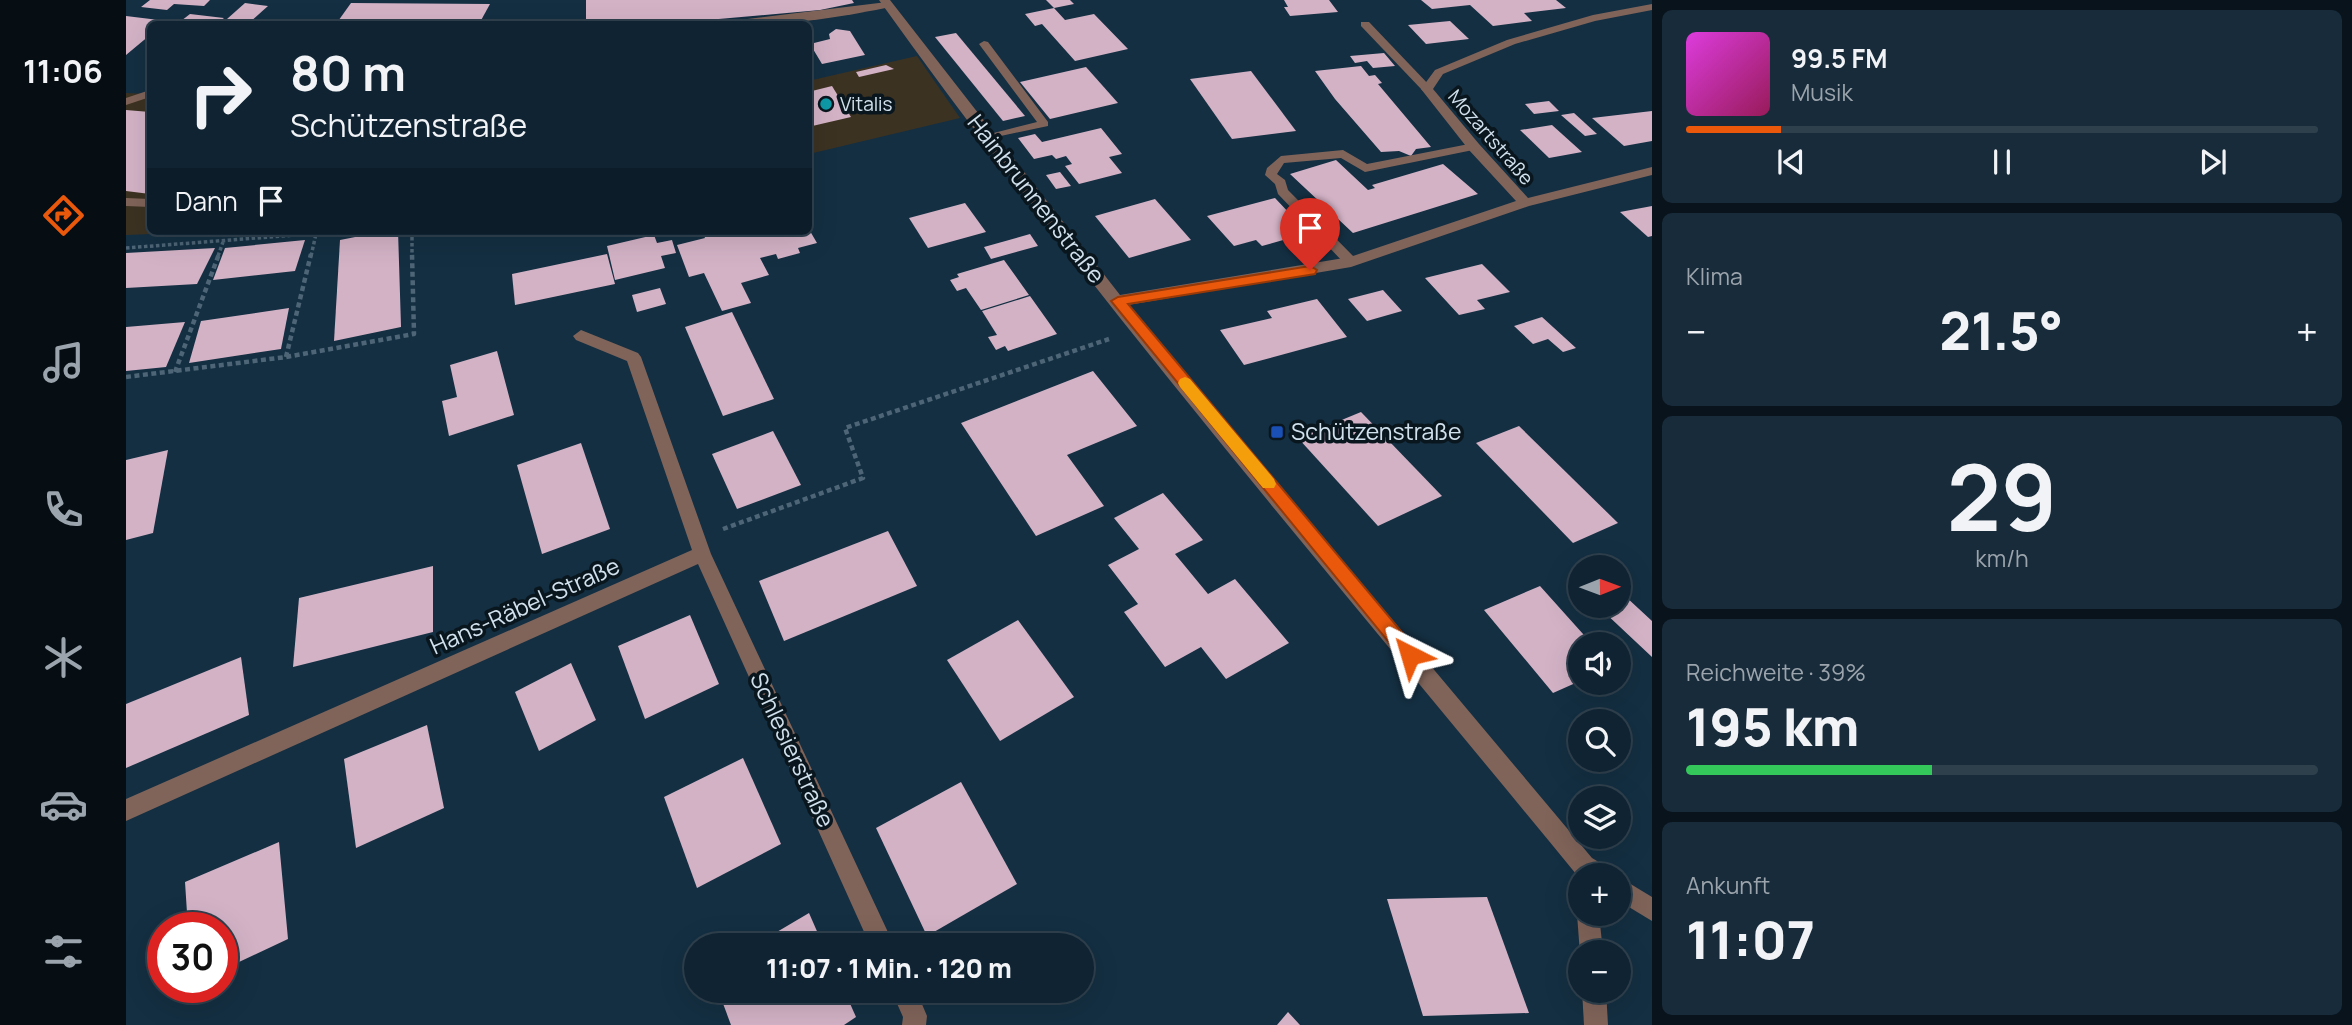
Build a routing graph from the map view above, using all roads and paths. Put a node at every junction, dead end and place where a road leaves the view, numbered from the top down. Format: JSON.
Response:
{"nodes":[{"id":1,"x":885,"y":2,"type":"edge"},
{"id":2,"x":1652,"y":6,"type":"edge"},
{"id":3,"x":761,"y":21,"type":"edge"},
{"id":4,"x":1365,"y":24,"type":"dead end"},
{"id":5,"x":984,"y":44,"type":"dead end"},
{"id":6,"x":1427,"y":89,"type":"junction"},
{"id":7,"x":147,"y":95,"type":"edge"},
{"id":8,"x":126,"y":102,"type":"edge"},
{"id":9,"x":986,"y":138,"type":"junction"},
{"id":10,"x":1474,"y":147,"type":"junction"},
{"id":11,"x":1652,"y":171,"type":"edge"},
{"id":12,"x":126,"y":202,"type":"edge"},
{"id":13,"x":147,"y":203,"type":"edge"},
{"id":14,"x":1525,"y":203,"type":"junction"},
{"id":15,"x":304,"y":235,"type":"edge"},
{"id":16,"x":316,"y":235,"type":"edge"},
{"id":17,"x":412,"y":235,"type":"edge"},
{"id":18,"x":223,"y":242,"type":"junction"},
{"id":19,"x":126,"y":248,"type":"edge"},
{"id":20,"x":1352,"y":262,"type":"junction"},
{"id":21,"x":1118,"y":301,"type":"junction"},
{"id":22,"x":1140,"y":329,"type":"junction"},
{"id":23,"x":581,"y":336,"type":"dead end"},
{"id":24,"x":286,"y":357,"type":"junction"},
{"id":25,"x":175,"y":372,"type":"junction"},
{"id":26,"x":126,"y":377,"type":"edge"},
{"id":27,"x":702,"y":554,"type":"junction"},
{"id":28,"x":126,"y":810,"type":"edge"},
{"id":29,"x":1582,"y":863,"type":"edge"},
{"id":30,"x":1631,"y":896,"type":"edge"},
{"id":31,"x":1652,"y":910,"type":"edge"},
{"id":32,"x":876,"y":933,"type":"edge"},
{"id":33,"x":909,"y":1003,"type":"edge"},
{"id":34,"x":1595,"y":1003,"type":"edge"},
{"id":35,"x":914,"y":1025,"type":"edge"},
{"id":36,"x":1596,"y":1025,"type":"edge"}],
"edges":[{"from":1,"to":3,"type":"lane"},
{"from":1,"to":9,"type":"street","name":"Hainbrunnenstraße"},
{"from":2,"to":6,"type":"street","name":"Mozartstraße"},
{"from":4,"to":6,"type":"lane"},
{"from":5,"to":9,"type":"lane"},
{"from":6,"to":10,"type":"street","name":"Mozartstraße"},
{"from":7,"to":8,"type":"lane"},
{"from":9,"to":21,"type":"street","name":"Hainbrunnenstraße"},
{"from":10,"to":14,"type":"street","name":"Mozartstraße"},
{"from":10,"to":20,"type":"lane"},
{"from":11,"to":14,"type":"street"},
{"from":12,"to":13,"type":"lane"},
{"from":14,"to":20,"type":"street"},
{"from":15,"to":18,"type":"path"},
{"from":16,"to":24,"type":"path"},
{"from":17,"to":24,"type":"path"},
{"from":18,"to":19,"type":"path"},
{"from":18,"to":25,"type":"path"},
{"from":20,"to":21,"type":"street"},
{"from":21,"to":22,"type":"street","name":"Hainbrunnenstraße"},
{"from":22,"to":27,"type":"path"},
{"from":22,"to":29,"type":"street","name":"Hainbrunnenstraße"},
{"from":23,"to":27,"type":"street"},
{"from":24,"to":25,"type":"path"},
{"from":25,"to":26,"type":"path"},
{"from":27,"to":28,"type":"street","name":"Hans-Räbel-Straße"},
{"from":27,"to":32,"type":"street","name":"Schlesierstraße"},
{"from":30,"to":31,"type":"street"},
{"from":33,"to":35,"type":"street"},
{"from":34,"to":36,"type":"street"}]}
